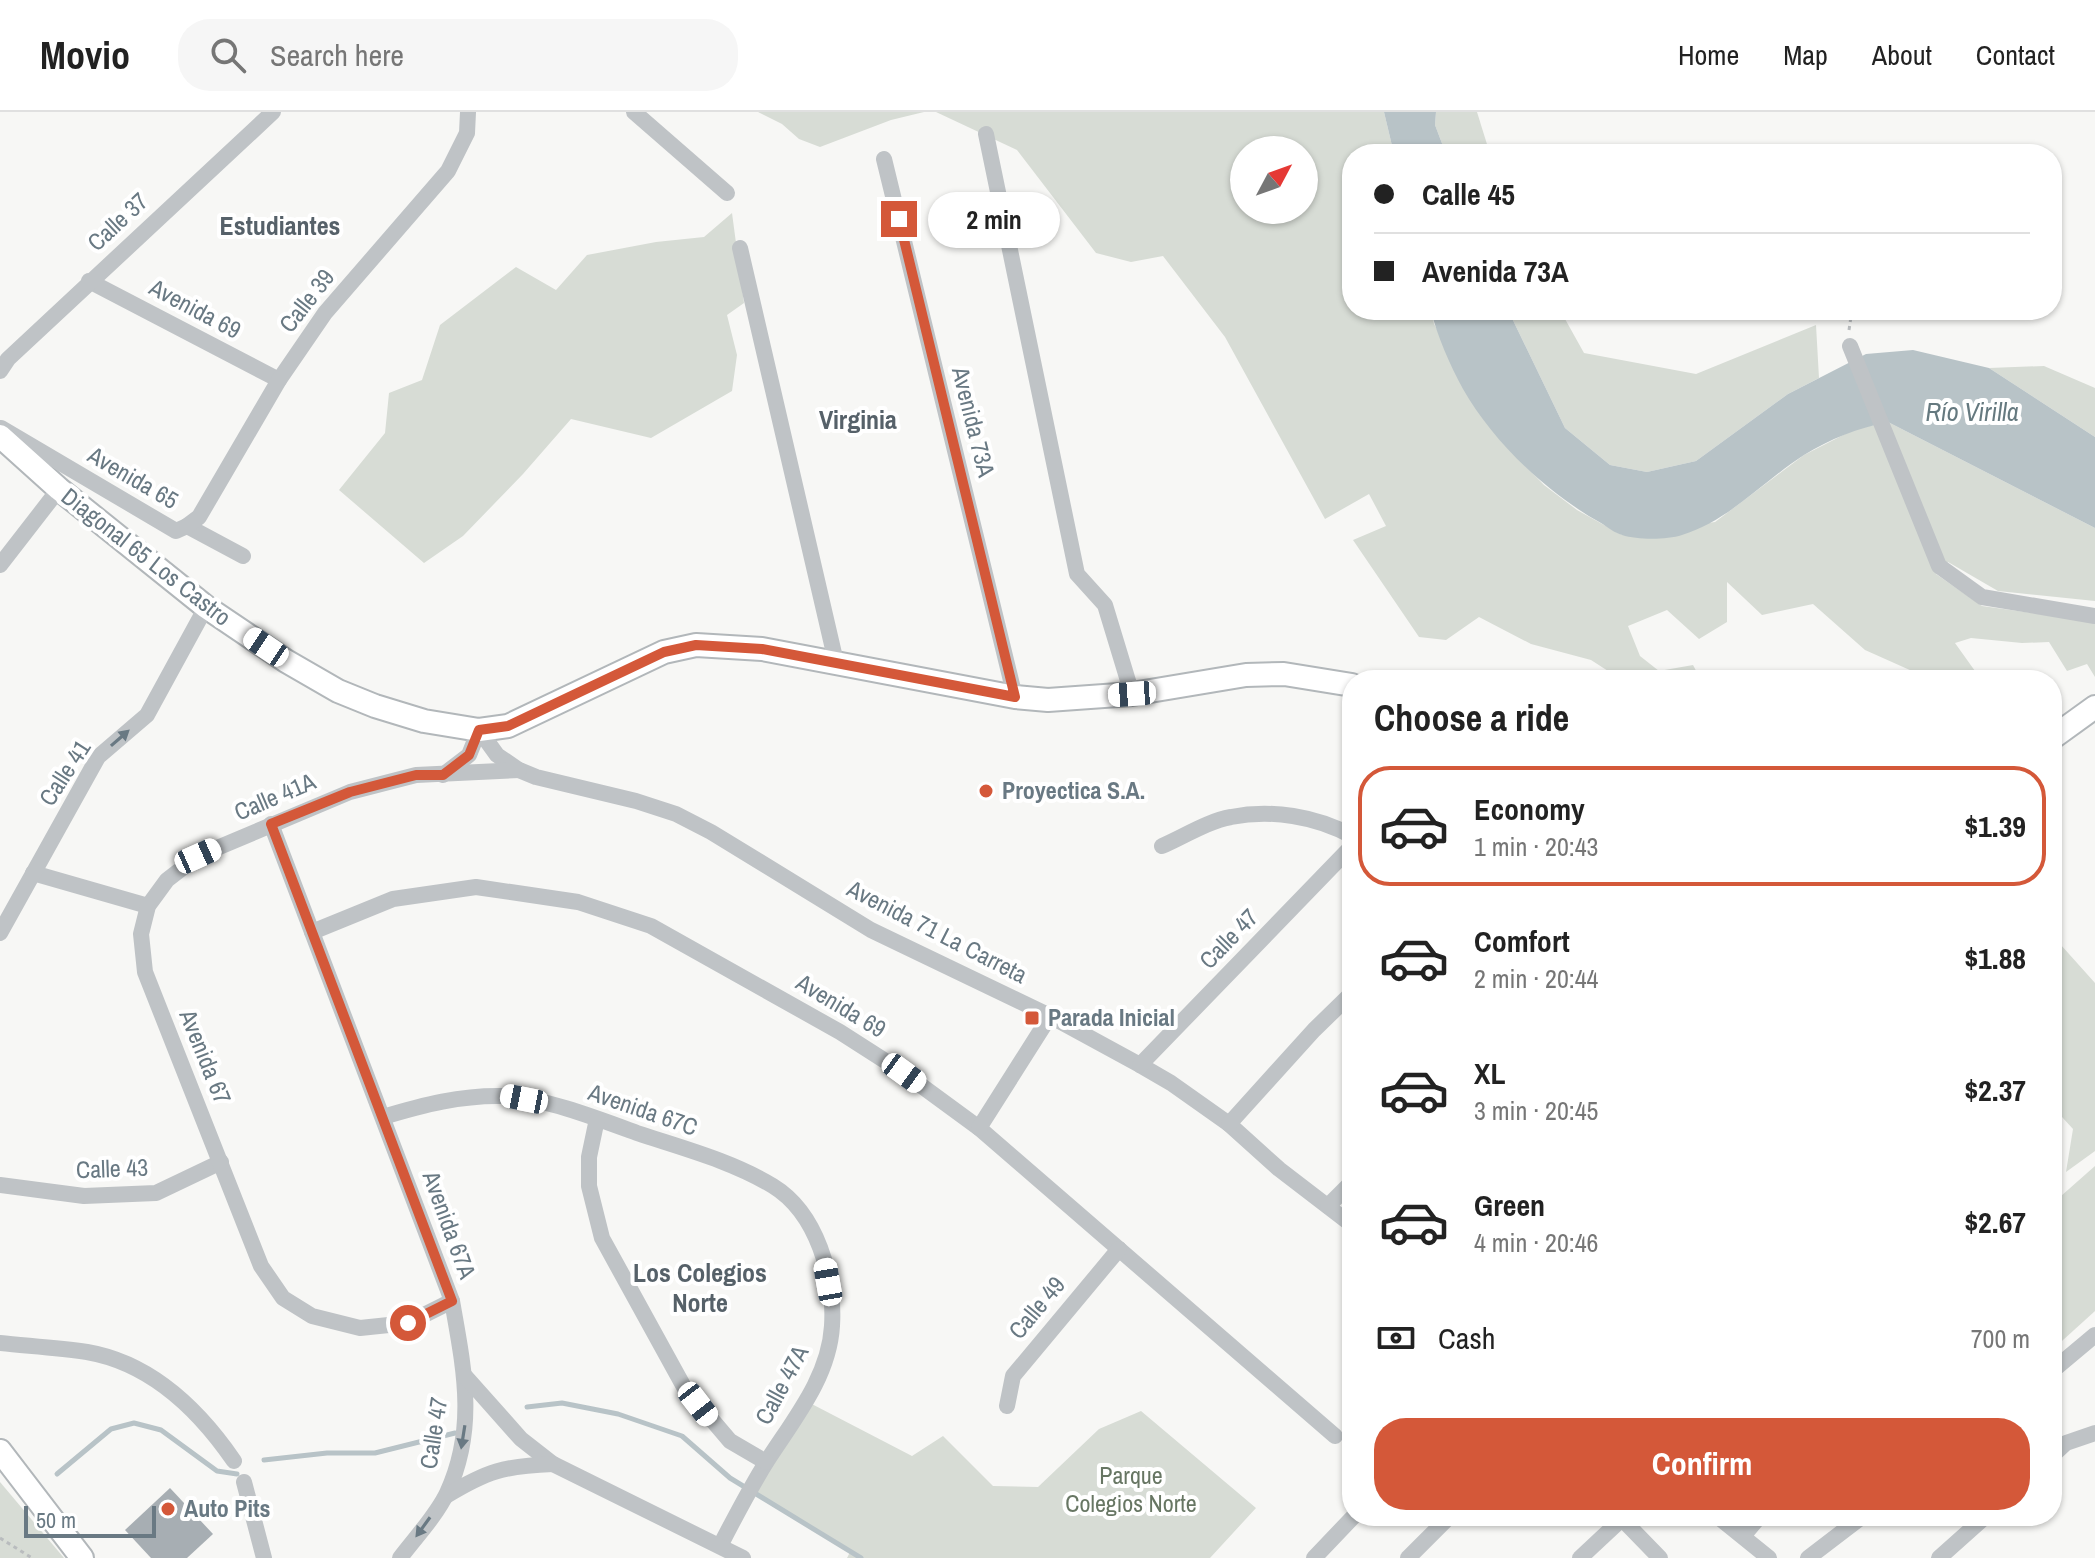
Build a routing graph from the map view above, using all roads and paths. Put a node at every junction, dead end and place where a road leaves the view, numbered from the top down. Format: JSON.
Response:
{"nodes":[{"id":1,"x":273,"y":112,"type":"edge"},
{"id":2,"x":468,"y":112,"type":"edge"},
{"id":3,"x":634,"y":112,"type":"edge"},
{"id":4,"x":986,"y":134,"type":"dead end"},
{"id":5,"x":884,"y":159,"type":"dead end"},
{"id":6,"x":727,"y":193,"type":"dead end"},
{"id":7,"x":740,"y":248,"type":"dead end"},
{"id":8,"x":89,"y":281,"type":"junction"},
{"id":9,"x":1851,"y":351,"type":"dead end"},
{"id":10,"x":0,"y":371,"type":"edge"},
{"id":11,"x":279,"y":380,"type":"junction"},
{"id":12,"x":0,"y":428,"type":"edge"},
{"id":13,"x":0,"y":436,"type":"edge"},
{"id":14,"x":59,"y":489,"type":"junction"},
{"id":15,"x":187,"y":526,"type":"junction"},
{"id":16,"x":243,"y":556,"type":"dead end"},
{"id":17,"x":0,"y":565,"type":"edge"},
{"id":18,"x":206,"y":607,"type":"junction"},
{"id":19,"x":2095,"y":616,"type":"edge"},
{"id":20,"x":836,"y":662,"type":"junction"},
{"id":21,"x":1342,"y":683,"type":"edge"},
{"id":22,"x":1132,"y":694,"type":"junction"},
{"id":23,"x":1015,"y":697,"type":"junction"},
{"id":24,"x":2095,"y":707,"type":"edge"},
{"id":25,"x":479,"y":730,"type":"junction"},
{"id":26,"x":2062,"y":731,"type":"edge"},
{"id":27,"x":519,"y":770,"type":"junction"},
{"id":28,"x":443,"y":775,"type":"junction"},
{"id":29,"x":271,"y":824,"type":"junction"},
{"id":30,"x":1342,"y":830,"type":"edge"},
{"id":31,"x":1162,"y":846,"type":"dead end"},
{"id":32,"x":1342,"y":856,"type":"edge"},
{"id":33,"x":33,"y":873,"type":"junction"},
{"id":34,"x":148,"y":906,"type":"junction"},
{"id":35,"x":312,"y":932,"type":"junction"},
{"id":36,"x":0,"y":933,"type":"edge"},
{"id":37,"x":1342,"y":1003,"type":"edge"},
{"id":38,"x":1050,"y":1016,"type":"junction"},
{"id":39,"x":1140,"y":1065,"type":"junction"},
{"id":40,"x":383,"y":1117,"type":"junction"},
{"id":41,"x":597,"y":1119,"type":"junction"},
{"id":42,"x":1229,"y":1124,"type":"junction"},
{"id":43,"x":979,"y":1128,"type":"junction"},
{"id":44,"x":221,"y":1162,"type":"junction"},
{"id":45,"x":0,"y":1185,"type":"edge"},
{"id":46,"x":1342,"y":1192,"type":"edge"},
{"id":47,"x":1328,"y":1206,"type":"junction"},
{"id":48,"x":1342,"y":1217,"type":"edge"},
{"id":49,"x":814,"y":1234,"type":"joint"},
{"id":50,"x":1119,"y":1249,"type":"junction"},
{"id":51,"x":452,"y":1301,"type":"junction"},
{"id":52,"x":2095,"y":1335,"type":"edge"},
{"id":53,"x":0,"y":1343,"type":"edge"},
{"id":54,"x":2062,"y":1363,"type":"edge"},
{"id":55,"x":465,"y":1376,"type":"junction"},
{"id":56,"x":1007,"y":1406,"type":"dead end"},
{"id":57,"x":2095,"y":1433,"type":"edge"},
{"id":58,"x":1335,"y":1436,"type":"dead end"},
{"id":59,"x":2062,"y":1447,"type":"edge"},
{"id":60,"x":0,"y":1451,"type":"edge"},
{"id":61,"x":234,"y":1461,"type":"dead end"},
{"id":62,"x":766,"y":1462,"type":"junction"},
{"id":63,"x":553,"y":1464,"type":"junction"},
{"id":64,"x":244,"y":1482,"type":"dead end"},
{"id":65,"x":446,"y":1496,"type":"junction"},
{"id":66,"x":1344,"y":1526,"type":"edge"},
{"id":67,"x":1440,"y":1526,"type":"edge"},
{"id":68,"x":1615,"y":1526,"type":"edge"},
{"id":69,"x":1631,"y":1526,"type":"edge"},
{"id":70,"x":1730,"y":1526,"type":"edge"},
{"id":71,"x":1752,"y":1526,"type":"edge"},
{"id":72,"x":1850,"y":1526,"type":"edge"},
{"id":73,"x":1975,"y":1526,"type":"edge"},
{"id":74,"x":1743,"y":1536,"type":"junction"},
{"id":75,"x":0,"y":1538,"type":"edge"},
{"id":76,"x":720,"y":1546,"type":"junction"},
{"id":77,"x":32,"y":1558,"type":"edge"},
{"id":78,"x":82,"y":1558,"type":"edge"},
{"id":79,"x":264,"y":1558,"type":"edge"},
{"id":80,"x":400,"y":1558,"type":"edge"},
{"id":81,"x":743,"y":1558,"type":"edge"},
{"id":82,"x":1314,"y":1558,"type":"edge"},
{"id":83,"x":1408,"y":1558,"type":"edge"},
{"id":84,"x":1580,"y":1558,"type":"edge"},
{"id":85,"x":1660,"y":1558,"type":"edge"},
{"id":86,"x":1769,"y":1558,"type":"edge"},
{"id":87,"x":1808,"y":1558,"type":"edge"},
{"id":88,"x":1939,"y":1558,"type":"edge"}],
"edges":[{"from":1,"to":8,"type":"street","name":"Calle 37"},
{"from":2,"to":11,"type":"street","name":"Calle 39"},
{"from":3,"to":6,"type":"street"},
{"from":4,"to":22,"type":"street"},
{"from":5,"to":23,"type":"street","name":"Avenida 73A"},
{"from":7,"to":20,"type":"street"},
{"from":8,"to":10,"type":"street","name":"Calle 37"},
{"from":8,"to":11,"type":"street","name":"Avenida 69"},
{"from":9,"to":19,"type":"street"},
{"from":11,"to":15,"type":"street","name":"Calle 39"},
{"from":12,"to":15,"type":"street","name":"Avenida 65"},
{"from":13,"to":14,"type":"main road","name":"Diagonal 65 Los Castro"},
{"from":14,"to":17,"type":"street"},
{"from":14,"to":18,"type":"main road","name":"Diagonal 65 Los Castro"},
{"from":15,"to":16,"type":"street","name":"Avenida 65"},
{"from":18,"to":25,"type":"main road","name":"Diagonal 65 Los Castro"},
{"from":33,"to":18,"type":"street","name":"Calle 41","one_way":true},
{"from":20,"to":23,"type":"main road"},
{"from":20,"to":25,"type":"main road"},
{"from":21,"to":22,"type":"main road"},
{"from":22,"to":23,"type":"main road"},
{"from":24,"to":26,"type":"main road"},
{"from":25,"to":27,"type":"street","name":"Avenida 71 La Carreta"},
{"from":25,"to":28,"type":"street"},
{"from":27,"to":28,"type":"street","name":"Calle 41A"},
{"from":27,"to":38,"type":"street","name":"Avenida 71 La Carreta"},
{"from":28,"to":29,"type":"street","name":"Calle 41A"},
{"from":29,"to":34,"type":"street","name":"Calle 41A"},
{"from":29,"to":35,"type":"street","name":"Avenida 67A"},
{"from":30,"to":31,"type":"street"},
{"from":32,"to":39,"type":"street","name":"Calle 47"},
{"from":33,"to":34,"type":"street"},
{"from":33,"to":36,"type":"street","name":"Calle 41"},
{"from":34,"to":44,"type":"street","name":"Avenida 67"},
{"from":35,"to":40,"type":"street","name":"Avenida 67A"},
{"from":35,"to":43,"type":"street","name":"Avenida 69"},
{"from":37,"to":42,"type":"street"},
{"from":38,"to":39,"type":"street","name":"Avenida 71 La Carreta"},
{"from":38,"to":43,"type":"street"},
{"from":39,"to":42,"type":"street","name":"Avenida 71 La Carreta"},
{"from":40,"to":41,"type":"street","name":"Avenida 67C"},
{"from":40,"to":51,"type":"street","name":"Avenida 67A"},
{"from":41,"to":49,"type":"street","name":"Avenida 67C"},
{"from":41,"to":62,"type":"street"},
{"from":42,"to":47,"type":"street","name":"Avenida 71 La Carreta"},
{"from":43,"to":50,"type":"street","name":"Avenida 69"},
{"from":44,"to":45,"type":"street","name":"Calle 43"},
{"from":44,"to":51,"type":"street","name":"Avenida 67"},
{"from":46,"to":47,"type":"street"},
{"from":47,"to":48,"type":"street","name":"Avenida 71 La Carreta"},
{"from":49,"to":62,"type":"street","name":"Calle 47A"},
{"from":50,"to":56,"type":"street","name":"Calle 49"},
{"from":50,"to":58,"type":"street","name":"Avenida 69"},
{"from":51,"to":55,"type":"street","name":"Avenida 67A"},
{"from":52,"to":54,"type":"street"},
{"from":53,"to":61,"type":"street"},
{"from":55,"to":63,"type":"street"},
{"from":55,"to":65,"type":"street","name":"Calle 47","one_way":true},
{"from":57,"to":59,"type":"street"},
{"from":60,"to":78,"type":"main road"},
{"from":62,"to":76,"type":"street","name":"Calle 47A"},
{"from":63,"to":65,"type":"street","name":"Calle 47"},
{"from":63,"to":76,"type":"street"},
{"from":64,"to":79,"type":"street"},
{"from":65,"to":80,"type":"street","name":"Calle 47","one_way":true},
{"from":66,"to":82,"type":"street"},
{"from":67,"to":83,"type":"street"},
{"from":68,"to":84,"type":"street"},
{"from":69,"to":85,"type":"street"},
{"from":70,"to":74,"type":"street"},
{"from":71,"to":74,"type":"street"},
{"from":72,"to":87,"type":"street"},
{"from":73,"to":88,"type":"street"},
{"from":74,"to":86,"type":"street"},
{"from":75,"to":77,"type":"path"},
{"from":76,"to":81,"type":"street"}]}
